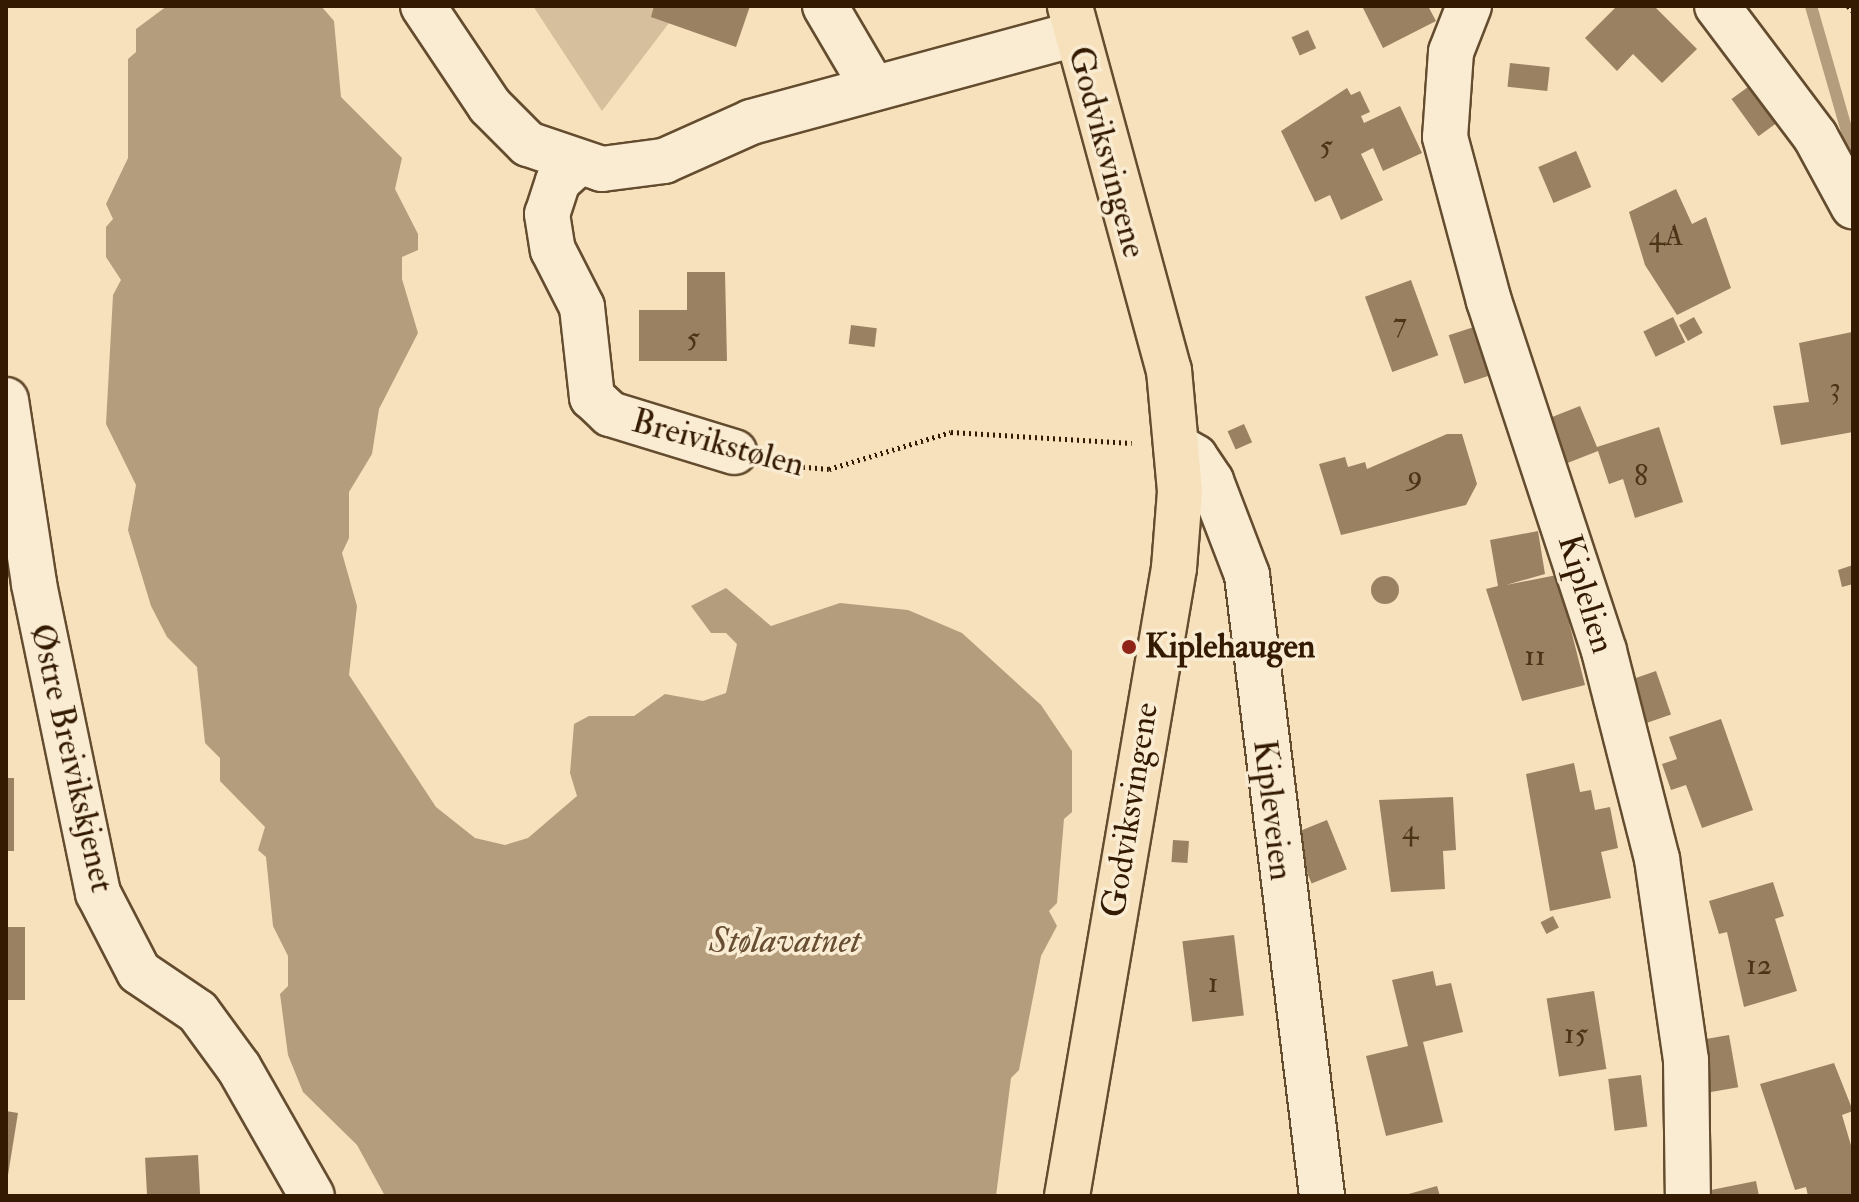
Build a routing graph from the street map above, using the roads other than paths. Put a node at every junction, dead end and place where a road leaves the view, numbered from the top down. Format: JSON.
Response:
{"nodes":[{"id":1,"x":423,"y":6,"type":"edge"},
{"id":2,"x":825,"y":6,"type":"edge"},
{"id":3,"x":1469,"y":6,"type":"edge"},
{"id":4,"x":1717,"y":6,"type":"edge"},
{"id":5,"x":1072,"y":20,"type":"edge"},
{"id":6,"x":872,"y":86,"type":"junction"},
{"id":7,"x":576,"y":165,"type":"junction"},
{"id":8,"x":1853,"y":206,"type":"edge"},
{"id":9,"x":6,"y":400,"type":"edge"},
{"id":10,"x":1161,"y":445,"type":"junction"},
{"id":11,"x":734,"y":452,"type":"road end"},
{"id":12,"x":20,"y":584,"type":"edge"},
{"id":13,"x":312,"y":1196,"type":"edge"},
{"id":14,"x":1067,"y":1196,"type":"edge"},
{"id":15,"x":1322,"y":1196,"type":"edge"},
{"id":16,"x":1688,"y":1196,"type":"edge"}],
"edges":[{"from":1,"to":7,"type":"street"},
{"from":2,"to":6,"type":"street"},
{"from":3,"to":16,"type":"street","name":"Kiplelien"},
{"from":4,"to":8,"type":"street"},
{"from":5,"to":6,"type":"street"},
{"from":5,"to":10,"type":"main road","name":"Godviksvingene"},
{"from":6,"to":7,"type":"street"},
{"from":7,"to":11,"type":"street","name":"Breivikstølen"},
{"from":9,"to":12,"type":"street","name":"Østre Breivikskjenet"},
{"from":10,"to":14,"type":"main road","name":"Godviksvingene"},
{"from":10,"to":15,"type":"street","name":"Kipleveien"},
{"from":12,"to":13,"type":"street","name":"Østre Breivikskjenet"}]}
